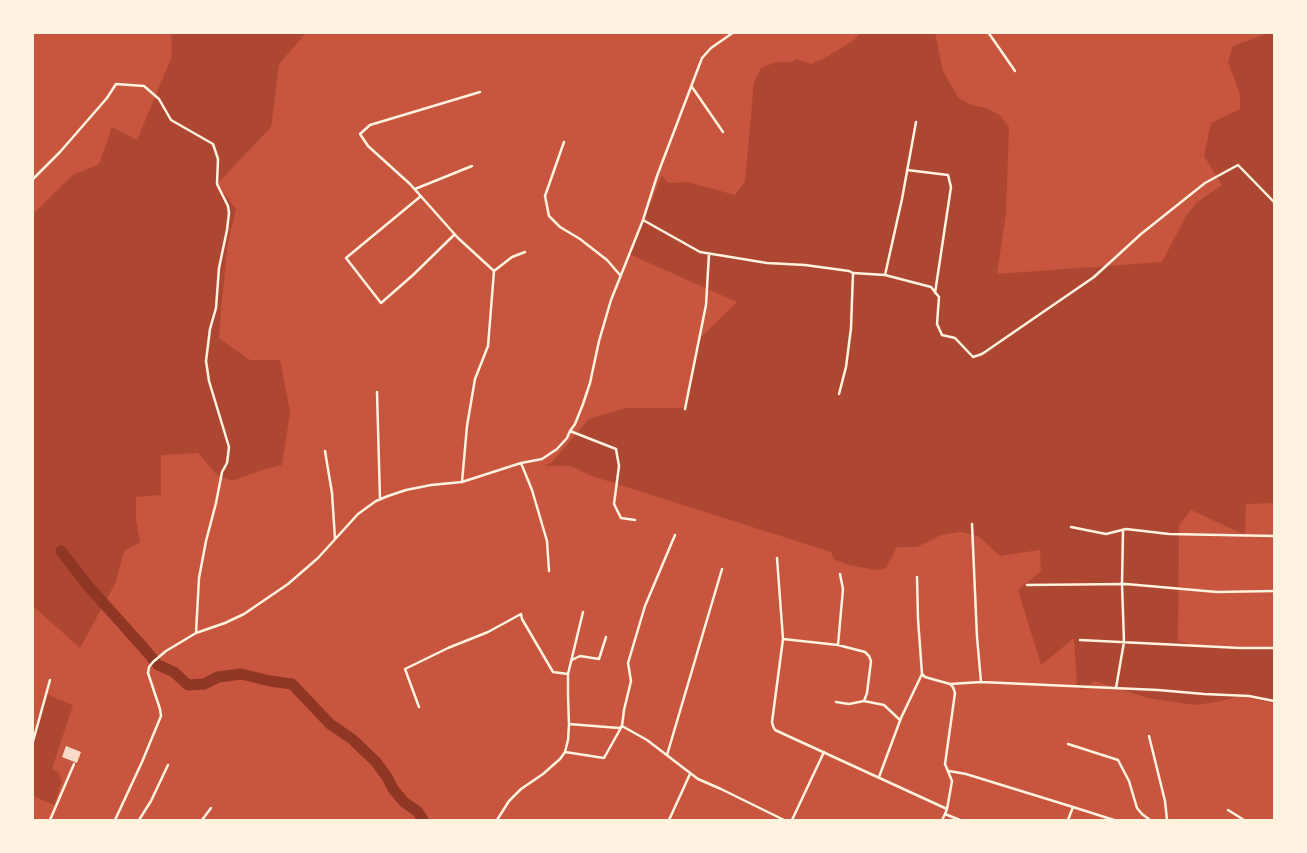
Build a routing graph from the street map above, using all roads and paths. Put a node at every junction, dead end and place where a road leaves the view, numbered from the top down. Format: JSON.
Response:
{"nodes":[{"id":1,"x":734,"y":32,"type":"edge"},
{"id":2,"x":988,"y":32,"type":"edge"},
{"id":3,"x":1015,"y":71,"type":"dead end"},
{"id":4,"x":692,"y":86,"type":"junction"},
{"id":5,"x":480,"y":92,"type":"dead end"},
{"id":6,"x":916,"y":122,"type":"dead end"},
{"id":7,"x":723,"y":132,"type":"dead end"},
{"id":8,"x":564,"y":142,"type":"dead end"},
{"id":9,"x":472,"y":166,"type":"dead end"},
{"id":10,"x":907,"y":170,"type":"junction"},
{"id":11,"x":32,"y":180,"type":"edge"},
{"id":12,"x":415,"y":189,"type":"junction"},
{"id":13,"x":421,"y":196,"type":"junction"},
{"id":14,"x":1274,"y":202,"type":"edge"},
{"id":15,"x":642,"y":220,"type":"junction"},
{"id":16,"x":454,"y":234,"type":"junction"},
{"id":17,"x":524,"y":252,"type":"dead end"},
{"id":18,"x":709,"y":254,"type":"junction"},
{"id":19,"x":494,"y":271,"type":"junction"},
{"id":20,"x":853,"y":273,"type":"junction"},
{"id":21,"x":885,"y":275,"type":"junction"},
{"id":22,"x":620,"y":276,"type":"junction"},
{"id":23,"x":935,"y":293,"type":"junction"},
{"id":24,"x":377,"y":392,"type":"dead end"},
{"id":25,"x":839,"y":394,"type":"dead end"},
{"id":26,"x":685,"y":410,"type":"dead end"},
{"id":27,"x":570,"y":431,"type":"junction"},
{"id":28,"x":325,"y":451,"type":"dead end"},
{"id":29,"x":521,"y":463,"type":"junction"},
{"id":30,"x":462,"y":482,"type":"junction"},
{"id":31,"x":380,"y":499,"type":"junction"},
{"id":32,"x":635,"y":520,"type":"dead end"},
{"id":33,"x":972,"y":524,"type":"dead end"},
{"id":34,"x":1071,"y":527,"type":"dead end"},
{"id":35,"x":1123,"y":530,"type":"junction"},
{"id":36,"x":675,"y":535,"type":"dead end"},
{"id":37,"x":1274,"y":536,"type":"edge"},
{"id":38,"x":335,"y":539,"type":"junction"},
{"id":39,"x":776,"y":558,"type":"dead end"},
{"id":40,"x":722,"y":569,"type":"dead end"},
{"id":41,"x":549,"y":571,"type":"dead end"},
{"id":42,"x":840,"y":574,"type":"dead end"},
{"id":43,"x":917,"y":577,"type":"dead end"},
{"id":44,"x":1122,"y":584,"type":"junction"},
{"id":45,"x":1027,"y":585,"type":"dead end"},
{"id":46,"x":1274,"y":591,"type":"edge"},
{"id":47,"x":583,"y":612,"type":"dead end"},
{"id":48,"x":196,"y":633,"type":"junction"},
{"id":49,"x":606,"y":636,"type":"dead end"},
{"id":50,"x":783,"y":639,"type":"junction"},
{"id":51,"x":1080,"y":640,"type":"dead end"},
{"id":52,"x":1124,"y":642,"type":"junction"},
{"id":53,"x":838,"y":645,"type":"junction"},
{"id":54,"x":1274,"y":648,"type":"edge"},
{"id":55,"x":572,"y":660,"type":"junction"},
{"id":56,"x":568,"y":674,"type":"junction"},
{"id":57,"x":922,"y":674,"type":"junction"},
{"id":58,"x":50,"y":680,"type":"dead end"},
{"id":59,"x":981,"y":682,"type":"junction"},
{"id":60,"x":950,"y":684,"type":"junction"},
{"id":61,"x":1116,"y":688,"type":"junction"},
{"id":62,"x":864,"y":701,"type":"junction"},
{"id":63,"x":1274,"y":701,"type":"edge"},
{"id":64,"x":836,"y":702,"type":"dead end"},
{"id":65,"x":419,"y":707,"type":"dead end"},
{"id":66,"x":900,"y":720,"type":"junction"},
{"id":67,"x":569,"y":724,"type":"junction"},
{"id":68,"x":622,"y":726,"type":"junction"},
{"id":69,"x":1149,"y":736,"type":"dead end"},
{"id":70,"x":1068,"y":744,"type":"dead end"},
{"id":71,"x":32,"y":745,"type":"edge"},
{"id":72,"x":565,"y":752,"type":"junction"},
{"id":73,"x":824,"y":752,"type":"junction"},
{"id":74,"x":667,"y":755,"type":"junction"},
{"id":75,"x":74,"y":764,"type":"dead end"},
{"id":76,"x":168,"y":765,"type":"dead end"},
{"id":77,"x":949,"y":770,"type":"junction"},
{"id":78,"x":690,"y":773,"type":"junction"},
{"id":79,"x":879,"y":777,"type":"junction"},
{"id":80,"x":1073,"y":807,"type":"junction"},
{"id":81,"x":211,"y":808,"type":"dead end"},
{"id":82,"x":947,"y":809,"type":"junction"},
{"id":83,"x":1228,"y":810,"type":"dead end"},
{"id":84,"x":945,"y":814,"type":"junction"},
{"id":85,"x":50,"y":820,"type":"edge"},
{"id":86,"x":115,"y":820,"type":"edge"},
{"id":87,"x":138,"y":820,"type":"edge"},
{"id":88,"x":202,"y":820,"type":"edge"},
{"id":89,"x":497,"y":820,"type":"edge"},
{"id":90,"x":669,"y":820,"type":"edge"},
{"id":91,"x":784,"y":820,"type":"edge"},
{"id":92,"x":792,"y":820,"type":"edge"},
{"id":93,"x":942,"y":820,"type":"edge"},
{"id":94,"x":960,"y":820,"type":"edge"},
{"id":95,"x":1068,"y":820,"type":"edge"},
{"id":96,"x":1114,"y":820,"type":"edge"},
{"id":97,"x":1150,"y":820,"type":"edge"},
{"id":98,"x":1167,"y":820,"type":"edge"},
{"id":99,"x":1244,"y":820,"type":"edge"}],
"edges":[{"from":1,"to":4,"type":"street"},
{"from":2,"to":3,"type":"street"},
{"from":4,"to":7,"type":"street"},
{"from":4,"to":15,"type":"street"},
{"from":5,"to":12,"type":"street"},
{"from":6,"to":10,"type":"street"},
{"from":8,"to":22,"type":"street"},
{"from":9,"to":12,"type":"street"},
{"from":10,"to":21,"type":"street"},
{"from":10,"to":23,"type":"street"},
{"from":11,"to":48,"type":"street"},
{"from":12,"to":13,"type":"street"},
{"from":13,"to":16,"type":"street"},
{"from":13,"to":16,"type":"street"},
{"from":14,"to":23,"type":"street"},
{"from":15,"to":18,"type":"street"},
{"from":15,"to":22,"type":"street"},
{"from":16,"to":19,"type":"street"},
{"from":17,"to":19,"type":"street"},
{"from":18,"to":20,"type":"street"},
{"from":18,"to":26,"type":"street"},
{"from":19,"to":30,"type":"street"},
{"from":20,"to":21,"type":"street"},
{"from":20,"to":25,"type":"street"},
{"from":21,"to":23,"type":"street"},
{"from":22,"to":27,"type":"street"},
{"from":24,"to":31,"type":"street"},
{"from":27,"to":29,"type":"street"},
{"from":27,"to":32,"type":"street"},
{"from":28,"to":38,"type":"street"},
{"from":29,"to":30,"type":"street"},
{"from":29,"to":41,"type":"street"},
{"from":30,"to":31,"type":"street"},
{"from":31,"to":38,"type":"street"},
{"from":33,"to":59,"type":"street"},
{"from":34,"to":35,"type":"street"},
{"from":35,"to":37,"type":"street"},
{"from":35,"to":44,"type":"street"},
{"from":36,"to":68,"type":"street"},
{"from":38,"to":48,"type":"street"},
{"from":39,"to":50,"type":"street"},
{"from":40,"to":74,"type":"street"},
{"from":42,"to":53,"type":"street"},
{"from":43,"to":57,"type":"street"},
{"from":44,"to":45,"type":"street"},
{"from":44,"to":46,"type":"street"},
{"from":44,"to":52,"type":"street"},
{"from":47,"to":55,"type":"street"},
{"from":48,"to":86,"type":"street"},
{"from":49,"to":55,"type":"street"},
{"from":50,"to":53,"type":"street"},
{"from":50,"to":73,"type":"street"},
{"from":51,"to":52,"type":"street"},
{"from":52,"to":54,"type":"street"},
{"from":52,"to":61,"type":"street"},
{"from":53,"to":62,"type":"street"},
{"from":55,"to":56,"type":"street"},
{"from":56,"to":65,"type":"street"},
{"from":56,"to":67,"type":"street"},
{"from":57,"to":60,"type":"street"},
{"from":57,"to":66,"type":"street"},
{"from":58,"to":71,"type":"street"},
{"from":59,"to":60,"type":"street"},
{"from":59,"to":61,"type":"street"},
{"from":60,"to":77,"type":"street"},
{"from":61,"to":63,"type":"street"},
{"from":62,"to":64,"type":"street"},
{"from":62,"to":66,"type":"street"},
{"from":66,"to":79,"type":"street"},
{"from":67,"to":68,"type":"street"},
{"from":67,"to":72,"type":"street"},
{"from":68,"to":72,"type":"street"},
{"from":68,"to":74,"type":"street"},
{"from":69,"to":98,"type":"street"},
{"from":70,"to":97,"type":"street"},
{"from":72,"to":89,"type":"street"},
{"from":73,"to":79,"type":"street"},
{"from":73,"to":92,"type":"street"},
{"from":74,"to":78,"type":"street"},
{"from":75,"to":85,"type":"street"},
{"from":76,"to":87,"type":"street"},
{"from":77,"to":80,"type":"street"},
{"from":77,"to":82,"type":"street"},
{"from":78,"to":90,"type":"street"},
{"from":78,"to":91,"type":"street"},
{"from":79,"to":82,"type":"street"},
{"from":80,"to":95,"type":"street"},
{"from":80,"to":96,"type":"street"},
{"from":81,"to":88,"type":"street"},
{"from":82,"to":84,"type":"street"},
{"from":83,"to":99,"type":"street"},
{"from":84,"to":93,"type":"street"},
{"from":84,"to":94,"type":"street"}]}
